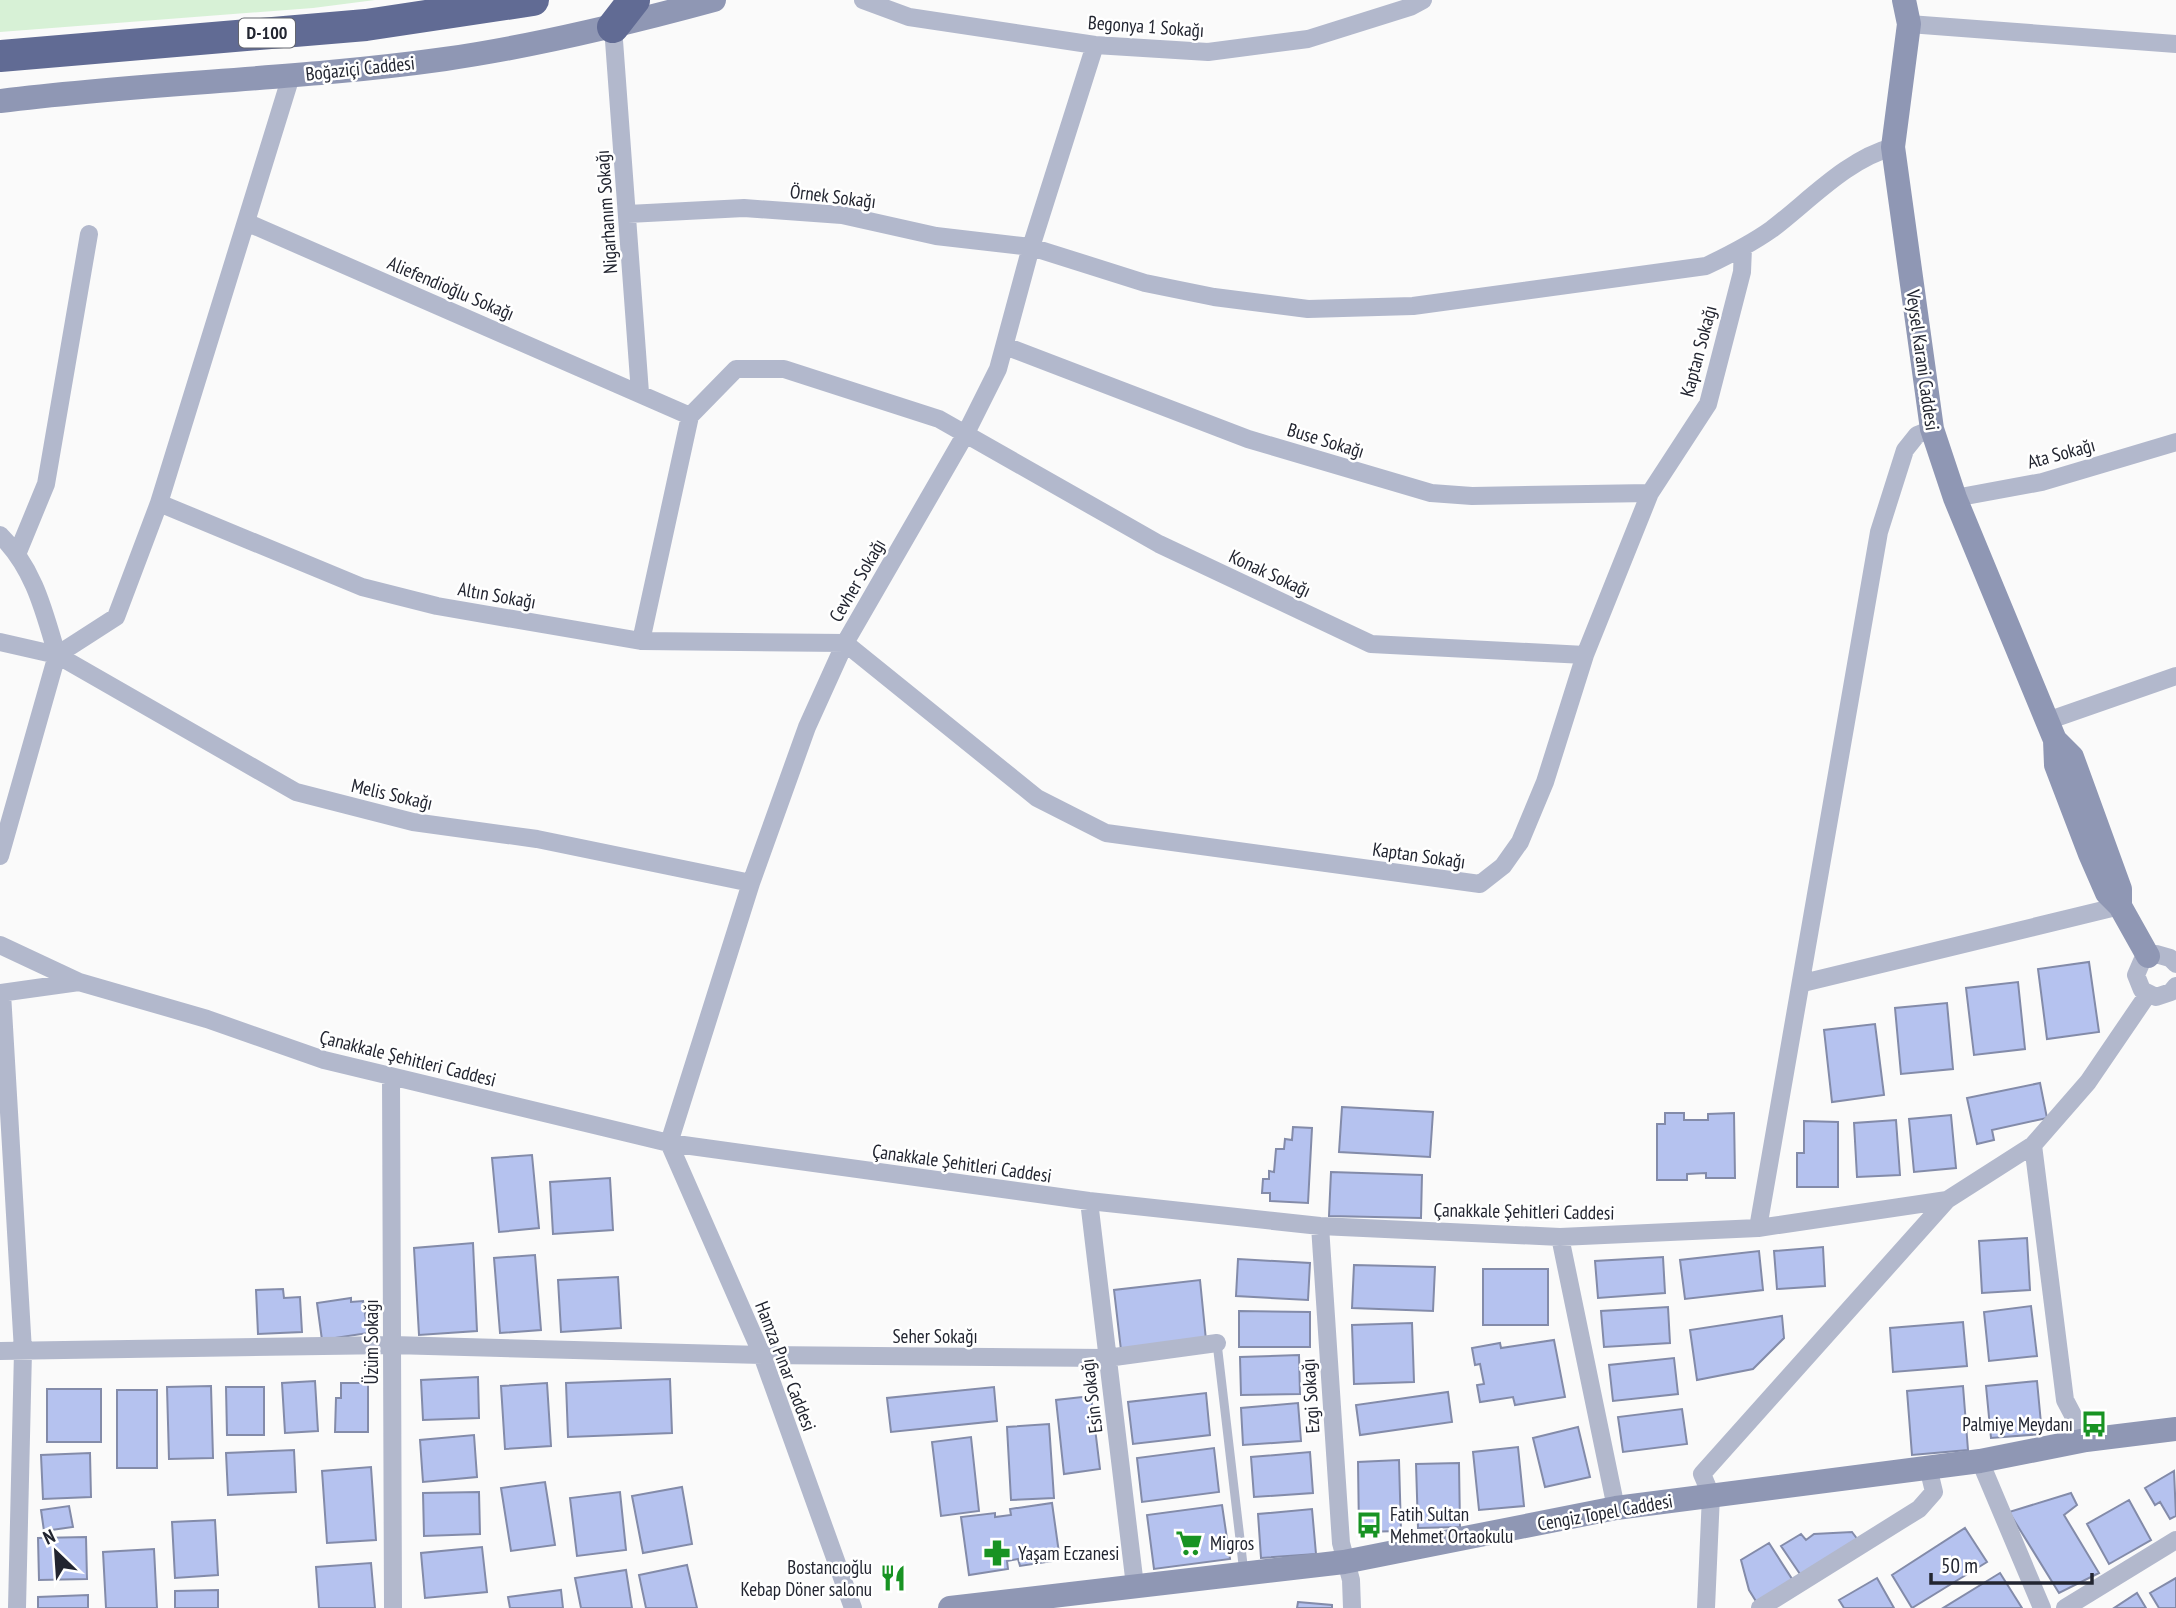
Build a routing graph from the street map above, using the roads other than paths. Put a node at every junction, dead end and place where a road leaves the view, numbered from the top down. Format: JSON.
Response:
{"nodes":[{"id":1,"x":533,"y":0,"type":"edge"},
{"id":2,"x":634,"y":0,"type":"edge"},
{"id":3,"x":715,"y":0,"type":"edge"},
{"id":4,"x":863,"y":0,"type":"edge"},
{"id":5,"x":1414,"y":2,"type":"edge"},
{"id":6,"x":1906,"y":12,"type":"edge"},
{"id":7,"x":613,"y":27,"type":"junction"},
{"id":8,"x":2176,"y":44,"type":"edge"},
{"id":9,"x":1095,"y":45,"type":"junction"},
{"id":10,"x":0,"y":56,"type":"edge"},
{"id":11,"x":291,"y":76,"type":"junction"},
{"id":12,"x":0,"y":101,"type":"edge"},
{"id":13,"x":1893,"y":147,"type":"junction"},
{"id":14,"x":628,"y":214,"type":"junction"},
{"id":15,"x":246,"y":222,"type":"junction"},
{"id":16,"x":89,"y":234,"type":"dead end"},
{"id":17,"x":1031,"y":247,"type":"junction"},
{"id":18,"x":1743,"y":248,"type":"junction"},
{"id":19,"x":1005,"y":346,"type":"junction"},
{"id":20,"x":640,"y":393,"type":"junction"},
{"id":21,"x":691,"y":416,"type":"junction"},
{"id":22,"x":1932,"y":429,"type":"junction"},
{"id":23,"x":965,"y":435,"type":"junction"},
{"id":24,"x":2176,"y":442,"type":"edge"},
{"id":25,"x":1650,"y":493,"type":"junction"},
{"id":26,"x":1955,"y":498,"type":"junction"},
{"id":27,"x":159,"y":503,"type":"junction"},
{"id":28,"x":0,"y":535,"type":"edge"},
{"id":29,"x":18,"y":552,"type":"junction"},
{"id":30,"x":641,"y":640,"type":"junction"},
{"id":31,"x":0,"y":642,"type":"edge"},
{"id":32,"x":845,"y":643,"type":"junction"},
{"id":33,"x":57,"y":655,"type":"junction"},
{"id":34,"x":1585,"y":655,"type":"junction"},
{"id":35,"x":2176,"y":676,"type":"edge"},
{"id":36,"x":2051,"y":730,"type":"junction"},
{"id":37,"x":0,"y":856,"type":"edge"},
{"id":38,"x":751,"y":883,"type":"junction"},
{"id":39,"x":2120,"y":906,"type":"junction"},
{"id":40,"x":0,"y":945,"type":"edge"},
{"id":41,"x":2168,"y":958,"type":"edge"},
{"id":42,"x":79,"y":982,"type":"junction"},
{"id":43,"x":1802,"y":983,"type":"junction"},
{"id":44,"x":2176,"y":986,"type":"edge"},
{"id":45,"x":1,"y":993,"type":"edge"},
{"id":46,"x":2148,"y":994,"type":"junction"},
{"id":47,"x":391,"y":1077,"type":"junction"},
{"id":48,"x":669,"y":1143,"type":"junction"},
{"id":49,"x":2033,"y":1144,"type":"junction"},
{"id":50,"x":1947,"y":1200,"type":"junction"},
{"id":51,"x":1089,"y":1202,"type":"junction"},
{"id":52,"x":1320,"y":1226,"type":"junction"},
{"id":53,"x":1758,"y":1227,"type":"junction"},
{"id":54,"x":1560,"y":1237,"type":"junction"},
{"id":55,"x":1217,"y":1343,"type":"joint"},
{"id":56,"x":392,"y":1345,"type":"junction"},
{"id":57,"x":0,"y":1351,"type":"edge"},
{"id":58,"x":23,"y":1351,"type":"junction"},
{"id":59,"x":762,"y":1355,"type":"junction"},
{"id":60,"x":1107,"y":1358,"type":"junction"},
{"id":61,"x":2176,"y":1429,"type":"edge"},
{"id":62,"x":2086,"y":1440,"type":"junction"},
{"id":63,"x":1980,"y":1461,"type":"junction"},
{"id":64,"x":1928,"y":1467,"type":"junction"},
{"id":65,"x":1710,"y":1495,"type":"junction"},
{"id":66,"x":1616,"y":1508,"type":"junction"},
{"id":67,"x":2176,"y":1540,"type":"edge"},
{"id":68,"x":1344,"y":1562,"type":"junction"},
{"id":69,"x":1244,"y":1575,"type":"junction"},
{"id":70,"x":1135,"y":1586,"type":"junction"},
{"id":71,"x":17,"y":1608,"type":"edge"},
{"id":72,"x":393,"y":1608,"type":"edge"},
{"id":73,"x":853,"y":1608,"type":"edge"},
{"id":74,"x":952,"y":1608,"type":"edge"},
{"id":75,"x":1352,"y":1608,"type":"edge"},
{"id":76,"x":1706,"y":1608,"type":"edge"},
{"id":77,"x":1760,"y":1608,"type":"edge"},
{"id":78,"x":2042,"y":1608,"type":"edge"},
{"id":79,"x":2064,"y":1608,"type":"edge"}],
"edges":[{"from":1,"to":10,"type":"highway","number":"D-100"},
{"from":2,"to":7,"type":"highway"},
{"from":3,"to":7,"type":"main road","name":"Boğaziçi Caddesi"},
{"from":4,"to":9,"type":"street","name":"Begonya 1 Sokağı"},
{"from":5,"to":9,"type":"street","name":"Begonya 1 Sokağı"},
{"from":6,"to":8,"type":"street"},
{"from":6,"to":13,"type":"main road","name":"Veysel Karani Caddesi"},
{"from":7,"to":11,"type":"main road","name":"Boğaziçi Caddesi"},
{"from":7,"to":14,"type":"street","name":"Nigarhanım Sokağı"},
{"from":9,"to":17,"type":"street","name":"Cevher Sokağı"},
{"from":11,"to":12,"type":"main road","name":"Boğaziçi Caddesi"},
{"from":11,"to":15,"type":"street"},
{"from":13,"to":18,"type":"street","name":"Örnek Sokağı"},
{"from":13,"to":22,"type":"main road","name":"Veysel Karani Caddesi"},
{"from":14,"to":17,"type":"street","name":"Örnek Sokağı"},
{"from":14,"to":20,"type":"street","name":"Nigarhanım Sokağı"},
{"from":15,"to":20,"type":"street","name":"Aliefendioğlu Sokağı"},
{"from":15,"to":27,"type":"street"},
{"from":16,"to":29,"type":"street"},
{"from":17,"to":18,"type":"street","name":"Örnek Sokağı"},
{"from":17,"to":19,"type":"street","name":"Cevher Sokağı"},
{"from":18,"to":25,"type":"street","name":"Kaptan Sokağı"},
{"from":19,"to":23,"type":"street","name":"Cevher Sokağı"},
{"from":19,"to":25,"type":"street","name":"Buse Sokağı"},
{"from":20,"to":21,"type":"street","name":"Aliefendioğlu Sokağı"},
{"from":21,"to":23,"type":"street"},
{"from":21,"to":30,"type":"street"},
{"from":22,"to":26,"type":"main road","name":"Veysel Karani Caddesi"},
{"from":22,"to":43,"type":"street"},
{"from":23,"to":32,"type":"street","name":"Cevher Sokağı"},
{"from":23,"to":34,"type":"street","name":"Konak Sokağı"},
{"from":24,"to":26,"type":"street","name":"Ata Sokağı"},
{"from":25,"to":34,"type":"street","name":"Kaptan Sokağı"},
{"from":26,"to":36,"type":"main road","name":"Veysel Karani Caddesi"},
{"from":27,"to":30,"type":"street","name":"Altın Sokağı"},
{"from":27,"to":33,"type":"street"},
{"from":28,"to":29,"type":"street"},
{"from":29,"to":33,"type":"street"},
{"from":30,"to":32,"type":"street","name":"Altın Sokağı"},
{"from":31,"to":33,"type":"street","name":"Melis Sokağı"},
{"from":32,"to":34,"type":"street","name":"Kaptan Sokağı"},
{"from":32,"to":38,"type":"street","name":"Cevher Sokağı"},
{"from":33,"to":37,"type":"street"},
{"from":33,"to":38,"type":"street","name":"Melis Sokağı"},
{"from":35,"to":36,"type":"street"},
{"from":36,"to":39,"type":"main road","name":"Veysel Karani Caddesi"},
{"from":38,"to":48,"type":"street","name":"Cevher Sokağı"},
{"from":39,"to":41,"type":"main road","name":"Veysel Karani Caddesi"},
{"from":39,"to":43,"type":"street"},
{"from":40,"to":42,"type":"street","name":"Çanakkale Şehitleri Caddesi"},
{"from":41,"to":46,"type":"street"},
{"from":42,"to":45,"type":"street"},
{"from":42,"to":47,"type":"street","name":"Çanakkale Şehitleri Caddesi"},
{"from":43,"to":53,"type":"street"},
{"from":44,"to":46,"type":"street"},
{"from":45,"to":58,"type":"street"},
{"from":46,"to":49,"type":"street"},
{"from":47,"to":48,"type":"street","name":"Çanakkale Şehitleri Caddesi"},
{"from":47,"to":56,"type":"street","name":"Üzüm Sokağı"},
{"from":48,"to":51,"type":"street","name":"Çanakkale Şehitleri Caddesi"},
{"from":48,"to":59,"type":"street","name":"Hamza Pınar Caddesi"},
{"from":49,"to":50,"type":"street"},
{"from":49,"to":62,"type":"street"},
{"from":50,"to":53,"type":"street","name":"Çanakkale Şehitleri Caddesi"},
{"from":50,"to":65,"type":"street"},
{"from":51,"to":52,"type":"street","name":"Çanakkale Şehitleri Caddesi"},
{"from":51,"to":60,"type":"street","name":"Esin Sokağı"},
{"from":52,"to":54,"type":"street","name":"Çanakkale Şehitleri Caddesi"},
{"from":52,"to":68,"type":"street","name":"Ezgi Sokağı"},
{"from":53,"to":54,"type":"street","name":"Çanakkale Şehitleri Caddesi"},
{"from":54,"to":66,"type":"street"},
{"from":55,"to":60,"type":"street","name":"Seher Sokağı"},
{"from":55,"to":69,"type":"lane"},
{"from":56,"to":58,"type":"street","name":"Seher Sokağı"},
{"from":56,"to":59,"type":"street","name":"Seher Sokağı"},
{"from":56,"to":72,"type":"street","name":"Üzüm Sokağı"},
{"from":57,"to":58,"type":"street","name":"Seher Sokağı"},
{"from":58,"to":71,"type":"street"},
{"from":59,"to":60,"type":"street","name":"Seher Sokağı"},
{"from":59,"to":73,"type":"street","name":"Hamza Pınar Caddesi"},
{"from":60,"to":70,"type":"street","name":"Esin Sokağı"},
{"from":61,"to":62,"type":"main road","name":"Cengiz Topel Caddesi"},
{"from":62,"to":63,"type":"main road","name":"Cengiz Topel Caddesi"},
{"from":63,"to":64,"type":"main road","name":"Cengiz Topel Caddesi"},
{"from":63,"to":78,"type":"street"},
{"from":64,"to":65,"type":"main road","name":"Cengiz Topel Caddesi"},
{"from":64,"to":77,"type":"street"},
{"from":65,"to":66,"type":"main road","name":"Cengiz Topel Caddesi"},
{"from":65,"to":76,"type":"street"},
{"from":66,"to":68,"type":"main road","name":"Cengiz Topel Caddesi"},
{"from":67,"to":79,"type":"street"},
{"from":68,"to":69,"type":"main road","name":"Cengiz Topel Caddesi"},
{"from":68,"to":75,"type":"street","name":"Ezgi Sokağı"},
{"from":69,"to":70,"type":"main road","name":"Cengiz Topel Caddesi"},
{"from":70,"to":74,"type":"main road","name":"Cengiz Topel Caddesi"}]}
